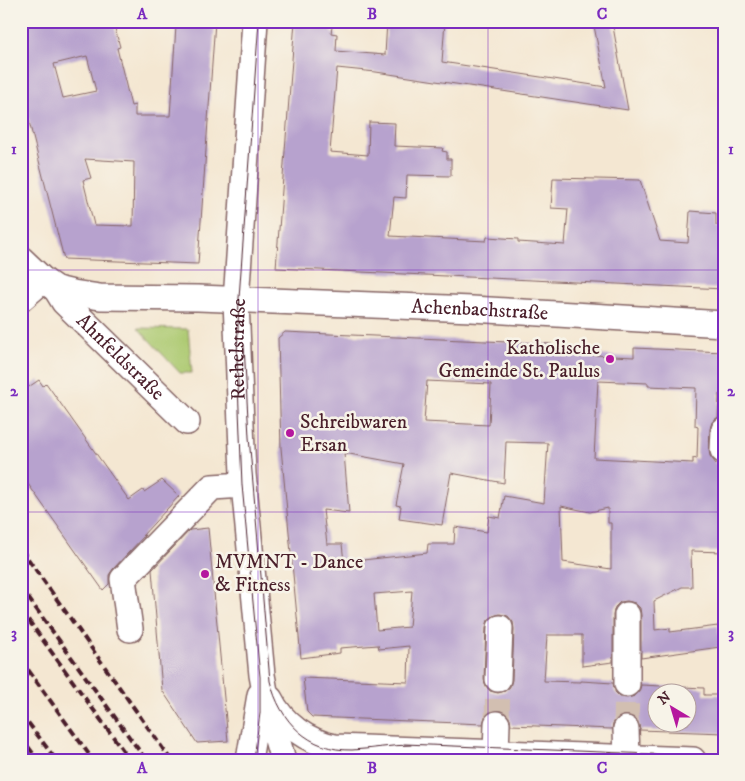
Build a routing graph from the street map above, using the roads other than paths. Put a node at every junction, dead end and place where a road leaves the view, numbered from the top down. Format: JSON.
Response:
{"nodes":[{"id":1,"x":255,"y":21,"type":"edge"},
{"id":2,"x":21,"y":259,"type":"edge"},
{"id":3,"x":50,"y":285,"type":"junction"},
{"id":4,"x":21,"y":299,"type":"edge"},
{"id":5,"x":236,"y":300,"type":"junction"},
{"id":6,"x":724,"y":324,"type":"edge"},
{"id":7,"x":188,"y":422,"type":"dead end"},
{"id":8,"x":244,"y":485,"type":"junction"},
{"id":9,"x":627,"y":615,"type":"dead end"},
{"id":10,"x":500,"y":628,"type":"dead end"},
{"id":11,"x":130,"y":629,"type":"dead end"},
{"id":12,"x":262,"y":675,"type":"junction"},
{"id":13,"x":498,"y":679,"type":"tunnel mouth"},
{"id":14,"x":627,"y":684,"type":"tunnel mouth"},
{"id":15,"x":497,"y":724,"type":"tunnel mouth"},
{"id":16,"x":626,"y":730,"type":"tunnel mouth"},
{"id":17,"x":353,"y":748,"type":"junction"},
{"id":18,"x":496,"y":753,"type":"junction"},
{"id":19,"x":249,"y":757,"type":"edge"},
{"id":20,"x":627,"y":757,"type":"junction"},
{"id":21,"x":283,"y":760,"type":"edge"},
{"id":22,"x":331,"y":760,"type":"edge"},
{"id":23,"x":692,"y":760,"type":"edge"}],
"edges":[{"from":1,"to":5,"type":"street","name":"Rethelstraße"},
{"from":2,"to":3,"type":"street","name":"Ahnfeldstraße"},
{"from":3,"to":4,"type":"street"},
{"from":3,"to":5,"type":"street","name":"Ahnfeldstraße"},
{"from":3,"to":7,"type":"street","name":"Ahnfeldstraße"},
{"from":5,"to":6,"type":"street","name":"Achenbachstraße"},
{"from":5,"to":8,"type":"street","name":"Rethelstraße"},
{"from":8,"to":11,"type":"street"},
{"from":8,"to":12,"type":"street","name":"Rethelstraße"},
{"from":9,"to":14,"type":"street"},
{"from":10,"to":13,"type":"street"},
{"from":12,"to":17,"type":"street"},
{"from":12,"to":19,"type":"street","name":"Rethelstraße"},
{"from":12,"to":21,"type":"street","name":"Rethelstraße"},
{"from":15,"to":18,"type":"street"},
{"from":16,"to":20,"type":"street"},
{"from":17,"to":18,"type":"street"},
{"from":17,"to":22,"type":"street"},
{"from":18,"to":20,"type":"street"},
{"from":20,"to":23,"type":"street"}]}
